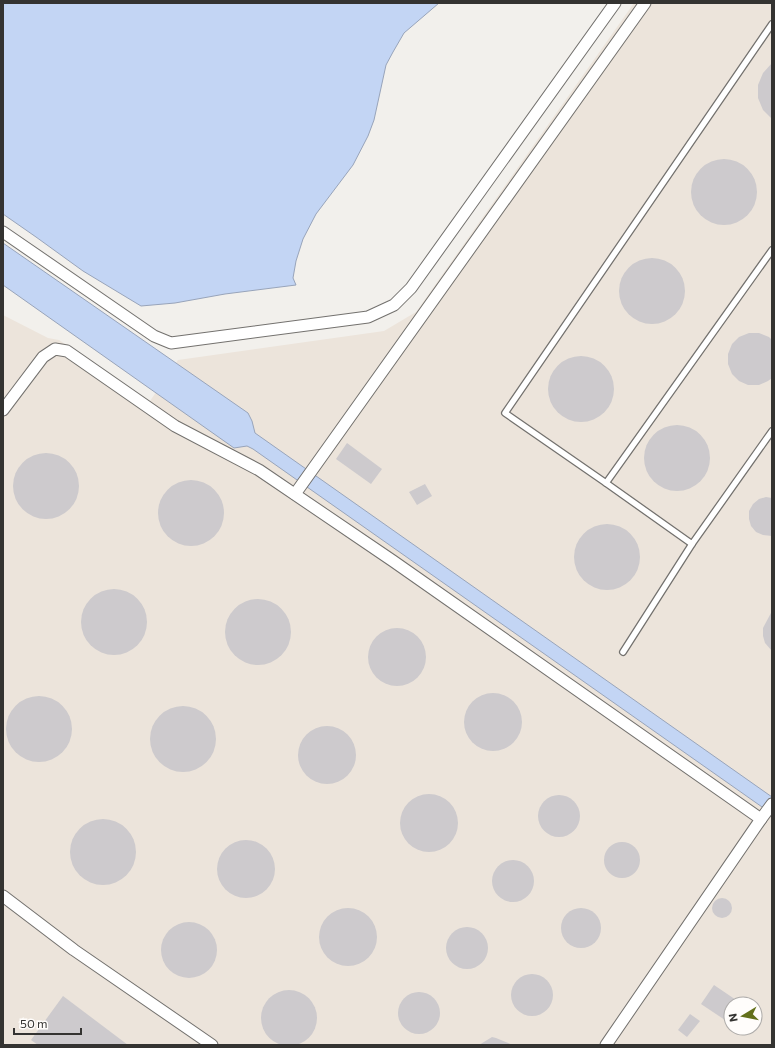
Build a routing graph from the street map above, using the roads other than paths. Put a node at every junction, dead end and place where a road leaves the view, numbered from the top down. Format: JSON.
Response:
{"nodes":[{"id":1,"x":615,"y":3,"type":"edge"},
{"id":2,"x":645,"y":3,"type":"edge"},
{"id":3,"x":772,"y":24,"type":"edge"},
{"id":4,"x":3,"y":232,"type":"edge"},
{"id":5,"x":772,"y":250,"type":"edge"},
{"id":6,"x":3,"y":410,"type":"edge"},
{"id":7,"x":772,"y":431,"type":"edge"},
{"id":8,"x":606,"y":483,"type":"junction"},
{"id":9,"x":297,"y":491,"type":"junction"},
{"id":10,"x":692,"y":544,"type":"junction"},
{"id":11,"x":623,"y":652,"type":"dead end"},
{"id":12,"x":766,"y":812,"type":"edge"},
{"id":13,"x":3,"y":896,"type":"edge"},
{"id":14,"x":212,"y":1045,"type":"edge"},
{"id":15,"x":606,"y":1045,"type":"edge"}],
"edges":[{"from":1,"to":4,"type":"street"},
{"from":2,"to":9,"type":"street"},
{"from":3,"to":8,"type":"lane"},
{"from":5,"to":8,"type":"lane"},
{"from":6,"to":9,"type":"street"},
{"from":7,"to":10,"type":"lane"},
{"from":8,"to":10,"type":"lane"},
{"from":9,"to":12,"type":"street"},
{"from":10,"to":11,"type":"lane"},
{"from":12,"to":15,"type":"street"},
{"from":13,"to":14,"type":"street"}]}
